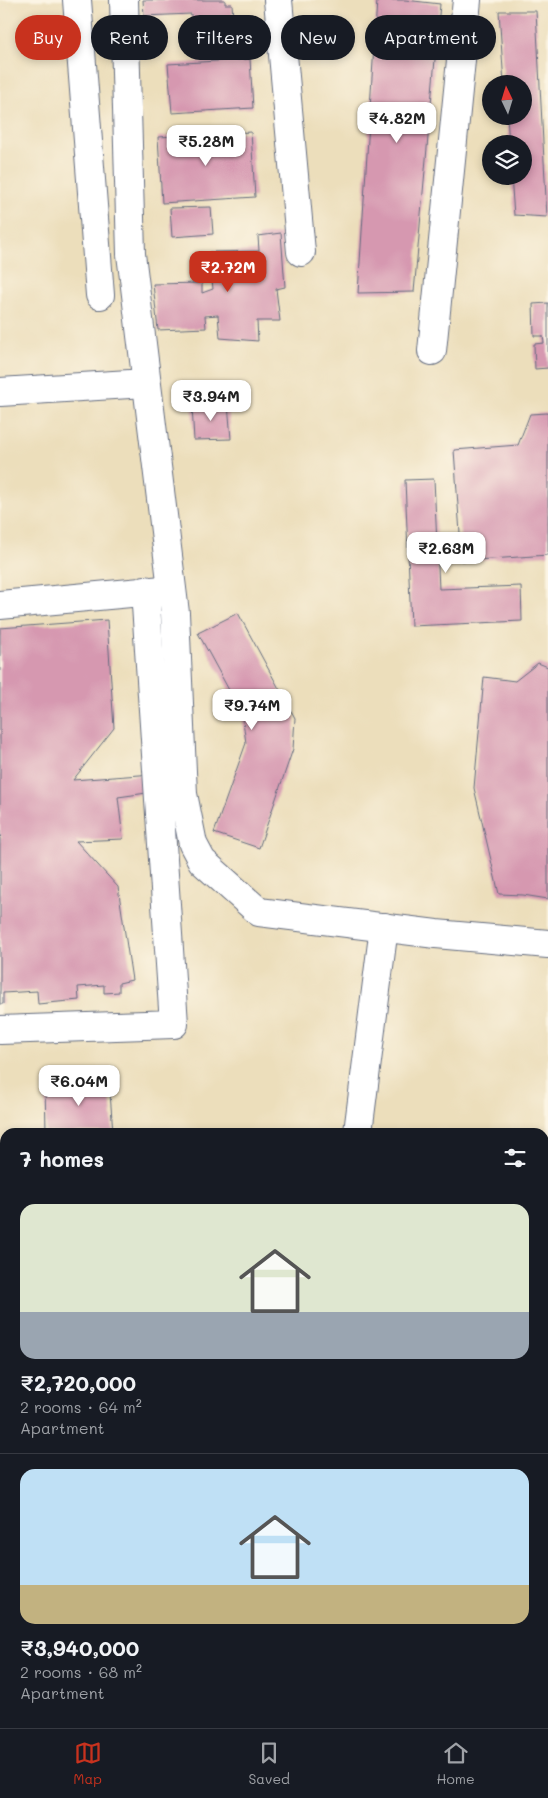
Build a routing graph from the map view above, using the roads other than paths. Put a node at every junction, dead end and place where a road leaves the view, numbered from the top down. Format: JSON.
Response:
{"nodes":[{"id":1,"x":77,"y":0,"type":"edge"},
{"id":2,"x":124,"y":0,"type":"edge"},
{"id":3,"x":278,"y":0,"type":"edge"},
{"id":4,"x":466,"y":0,"type":"edge"},
{"id":5,"x":128,"y":140,"type":"junction"},
{"id":6,"x":88,"y":146,"type":"junction"},
{"id":7,"x":301,"y":252,"type":"dead end"},
{"id":8,"x":100,"y":295,"type":"dead end"},
{"id":9,"x":432,"y":352,"type":"dead end"},
{"id":10,"x":146,"y":383,"type":"junction"},
{"id":11,"x":0,"y":392,"type":"edge"},
{"id":12,"x":172,"y":589,"type":"junction"},
{"id":13,"x":145,"y":590,"type":"junction"},
{"id":14,"x":0,"y":605,"type":"edge"},
{"id":15,"x":384,"y":927,"type":"junction"},
{"id":16,"x":548,"y":944,"type":"edge"},
{"id":17,"x":0,"y":1030,"type":"edge"},
{"id":18,"x":359,"y":1128,"type":"edge"}],
"edges":[{"from":1,"to":6,"type":"lane"},
{"from":2,"to":5,"type":"lane"},
{"from":3,"to":7,"type":"lane"},
{"from":4,"to":9,"type":"lane"},
{"from":5,"to":6,"type":"lane"},
{"from":5,"to":10,"type":"lane"},
{"from":6,"to":8,"type":"lane"},
{"from":10,"to":11,"type":"lane"},
{"from":10,"to":12,"type":"lane"},
{"from":12,"to":13,"type":"lane"},
{"from":12,"to":15,"type":"lane"},
{"from":13,"to":14,"type":"lane"},
{"from":13,"to":17,"type":"lane"},
{"from":15,"to":16,"type":"lane"},
{"from":15,"to":18,"type":"lane"}]}
